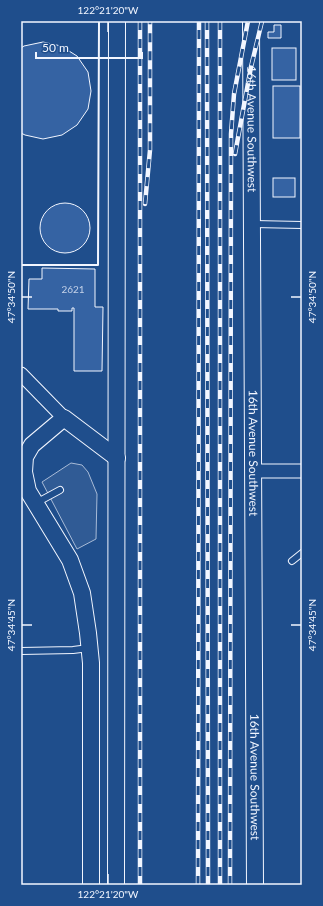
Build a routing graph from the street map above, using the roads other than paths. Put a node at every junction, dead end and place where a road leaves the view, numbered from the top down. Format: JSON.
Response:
{"nodes":[{"id":1,"x":117,"y":21,"type":"edge"},
{"id":2,"x":251,"y":21,"type":"edge"},
{"id":3,"x":252,"y":224,"type":"junction"},
{"id":4,"x":302,"y":225,"type":"edge"},
{"id":5,"x":21,"y":374,"type":"edge"},
{"id":6,"x":64,"y":418,"type":"junction"},
{"id":7,"x":117,"y":458,"type":"junction"},
{"id":8,"x":253,"y":471,"type":"junction"},
{"id":9,"x":302,"y":471,"type":"edge"},
{"id":10,"x":22,"y":472,"type":"edge"},
{"id":11,"x":60,"y":490,"type":"dead end"},
{"id":12,"x":36,"y":503,"type":"junction"},
{"id":13,"x":302,"y":553,"type":"edge"},
{"id":14,"x":292,"y":561,"type":"dead end"},
{"id":15,"x":89,"y":648,"type":"junction"},
{"id":16,"x":21,"y":651,"type":"edge"},
{"id":17,"x":91,"y":885,"type":"edge"},
{"id":18,"x":116,"y":885,"type":"edge"},
{"id":19,"x":255,"y":885,"type":"edge"}],
"edges":[{"from":1,"to":7,"type":"street"},
{"from":2,"to":3,"type":"street","name":"16th Avenue Southwest"},
{"from":3,"to":4,"type":"lane"},
{"from":3,"to":8,"type":"street","name":"16th Avenue Southwest"},
{"from":5,"to":6,"type":"street"},
{"from":6,"to":7,"type":"street"},
{"from":6,"to":10,"type":"street"},
{"from":7,"to":18,"type":"street"},
{"from":8,"to":9,"type":"street"},
{"from":8,"to":19,"type":"street","name":"16th Avenue Southwest"},
{"from":10,"to":12,"type":"street"},
{"from":11,"to":12,"type":"lane"},
{"from":12,"to":15,"type":"street"},
{"from":13,"to":14,"type":"lane"},
{"from":15,"to":16,"type":"lane"},
{"from":15,"to":17,"type":"street"}]}
